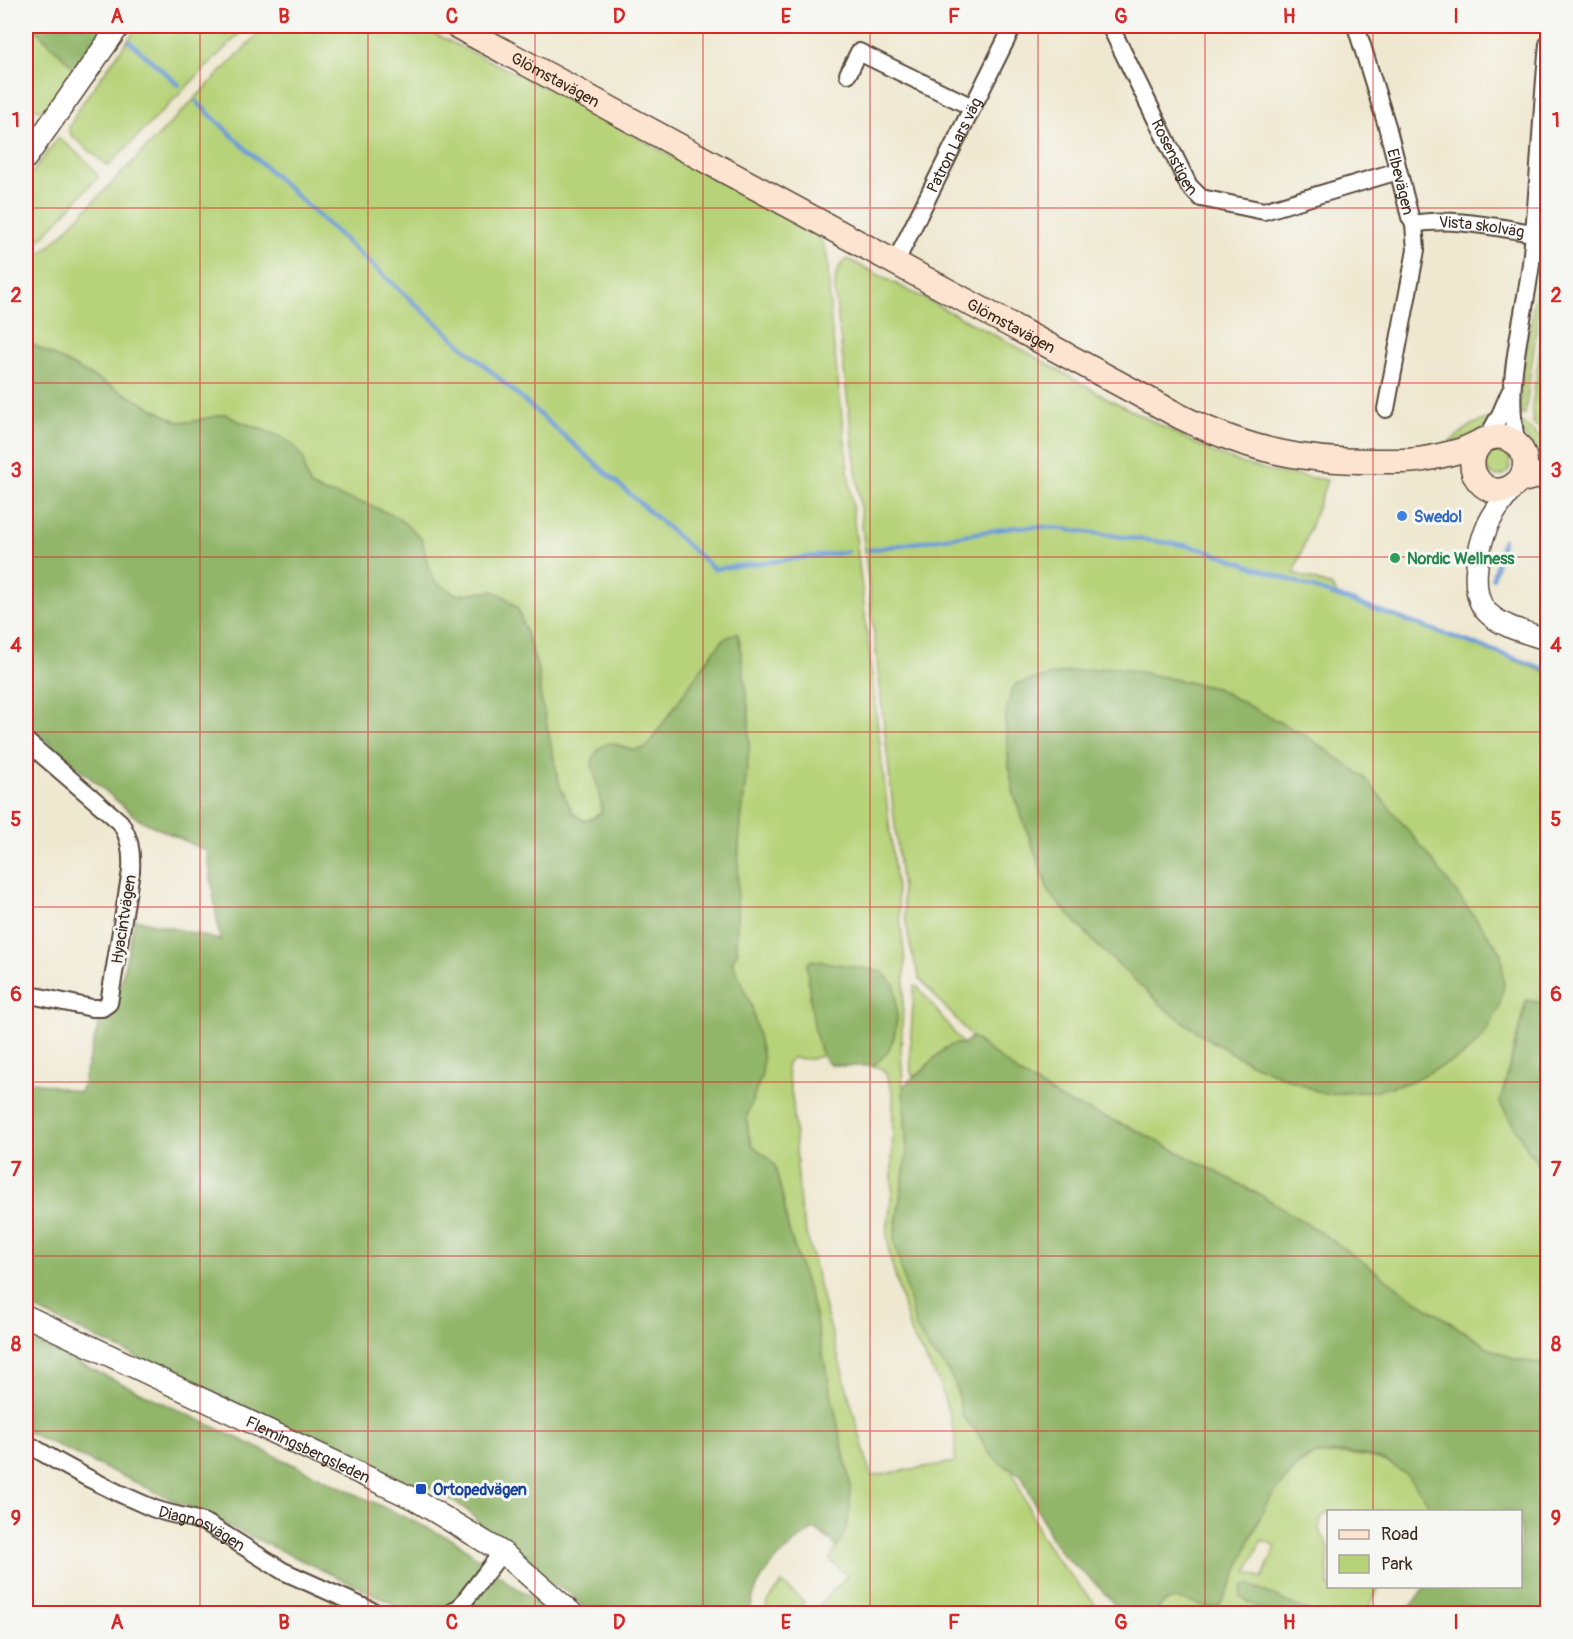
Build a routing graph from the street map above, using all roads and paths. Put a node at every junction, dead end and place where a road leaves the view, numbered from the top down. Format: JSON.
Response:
{"nodes":[{"id":1,"x":119,"y":26,"type":"edge"},
{"id":2,"x":457,"y":26,"type":"edge"},
{"id":3,"x":485,"y":26,"type":"edge"},
{"id":4,"x":1013,"y":26,"type":"edge"},
{"id":5,"x":1110,"y":26,"type":"edge"},
{"id":6,"x":1356,"y":26,"type":"edge"},
{"id":7,"x":1548,"y":44,"type":"edge"},
{"id":8,"x":848,"y":74,"type":"dead end"},
{"id":9,"x":972,"y":107,"type":"junction"},
{"id":10,"x":623,"y":114,"type":"junction"},
{"id":11,"x":26,"y":158,"type":"edge"},
{"id":12,"x":1398,"y":171,"type":"junction"},
{"id":13,"x":1414,"y":224,"type":"junction"},
{"id":14,"x":1541,"y":234,"type":"edge"},
{"id":15,"x":895,"y":263,"type":"junction"},
{"id":16,"x":1512,"y":389,"type":"junction"},
{"id":17,"x":1386,"y":409,"type":"dead end"},
{"id":18,"x":1483,"y":441,"type":"junction"},
{"id":19,"x":1518,"y":446,"type":"junction"},
{"id":20,"x":1548,"y":457,"type":"edge"},
{"id":21,"x":1423,"y":460,"type":"junction"},
{"id":22,"x":1548,"y":473,"type":"edge"},
{"id":23,"x":1478,"y":479,"type":"junction"},
{"id":24,"x":1517,"y":483,"type":"junction"},
{"id":25,"x":1487,"y":527,"type":"junction"},
{"id":26,"x":1548,"y":640,"type":"edge"},
{"id":27,"x":26,"y":741,"type":"edge"},
{"id":28,"x":26,"y":994,"type":"edge"},
{"id":29,"x":26,"y":1316,"type":"edge"},
{"id":30,"x":26,"y":1443,"type":"edge"},
{"id":31,"x":502,"y":1552,"type":"junction"},
{"id":32,"x":379,"y":1614,"type":"edge"},
{"id":33,"x":449,"y":1614,"type":"edge"},
{"id":34,"x":573,"y":1614,"type":"edge"}],
"edges":[{"from":1,"to":11,"type":"street"},
{"from":2,"to":10,"type":"main road","name":"Glömstavägen"},
{"from":3,"to":10,"type":"main road","name":"Glömstavägen"},
{"from":4,"to":9,"type":"street","name":"Patron Lars väg"},
{"from":5,"to":12,"type":"street","name":"Rosenstigen"},
{"from":6,"to":12,"type":"street","name":"Elbevägen"},
{"from":7,"to":14,"type":"street"},
{"from":8,"to":9,"type":"street"},
{"from":9,"to":15,"type":"street","name":"Patron Lars väg"},
{"from":10,"to":15,"type":"main road","name":"Glömstavägen"},
{"from":12,"to":13,"type":"street","name":"Elbevägen"},
{"from":13,"to":14,"type":"street","name":"Vista skolväg"},
{"from":13,"to":17,"type":"street","name":"Elbevägen"},
{"from":14,"to":16,"type":"street"},
{"from":15,"to":21,"type":"main road","name":"Glömstavägen"},
{"from":16,"to":18,"type":"street"},
{"from":16,"to":19,"type":"street"},
{"from":18,"to":19,"type":"main road","name":"Glömstavägen"},
{"from":18,"to":21,"type":"main road","name":"Glömstavägen"},
{"from":18,"to":23,"type":"main road"},
{"from":19,"to":20,"type":"main road","name":"Glömstavägen"},
{"from":19,"to":24,"type":"main road"},
{"from":21,"to":23,"type":"main road","name":"Glömstavägen"},
{"from":22,"to":24,"type":"main road","name":"Glömstavägen"},
{"from":23,"to":24,"type":"main road","name":"Glömstavägen"},
{"from":23,"to":25,"type":"street"},
{"from":24,"to":25,"type":"street"},
{"from":25,"to":26,"type":"street"},
{"from":27,"to":28,"type":"street","name":"Hyacintvägen"},
{"from":29,"to":31,"type":"street","name":"Flemingsbergsleden"},
{"from":30,"to":32,"type":"street","name":"Diagnosvägen"},
{"from":31,"to":33,"type":"street"},
{"from":31,"to":34,"type":"street","name":"Flemingsbergsleden"}]}
